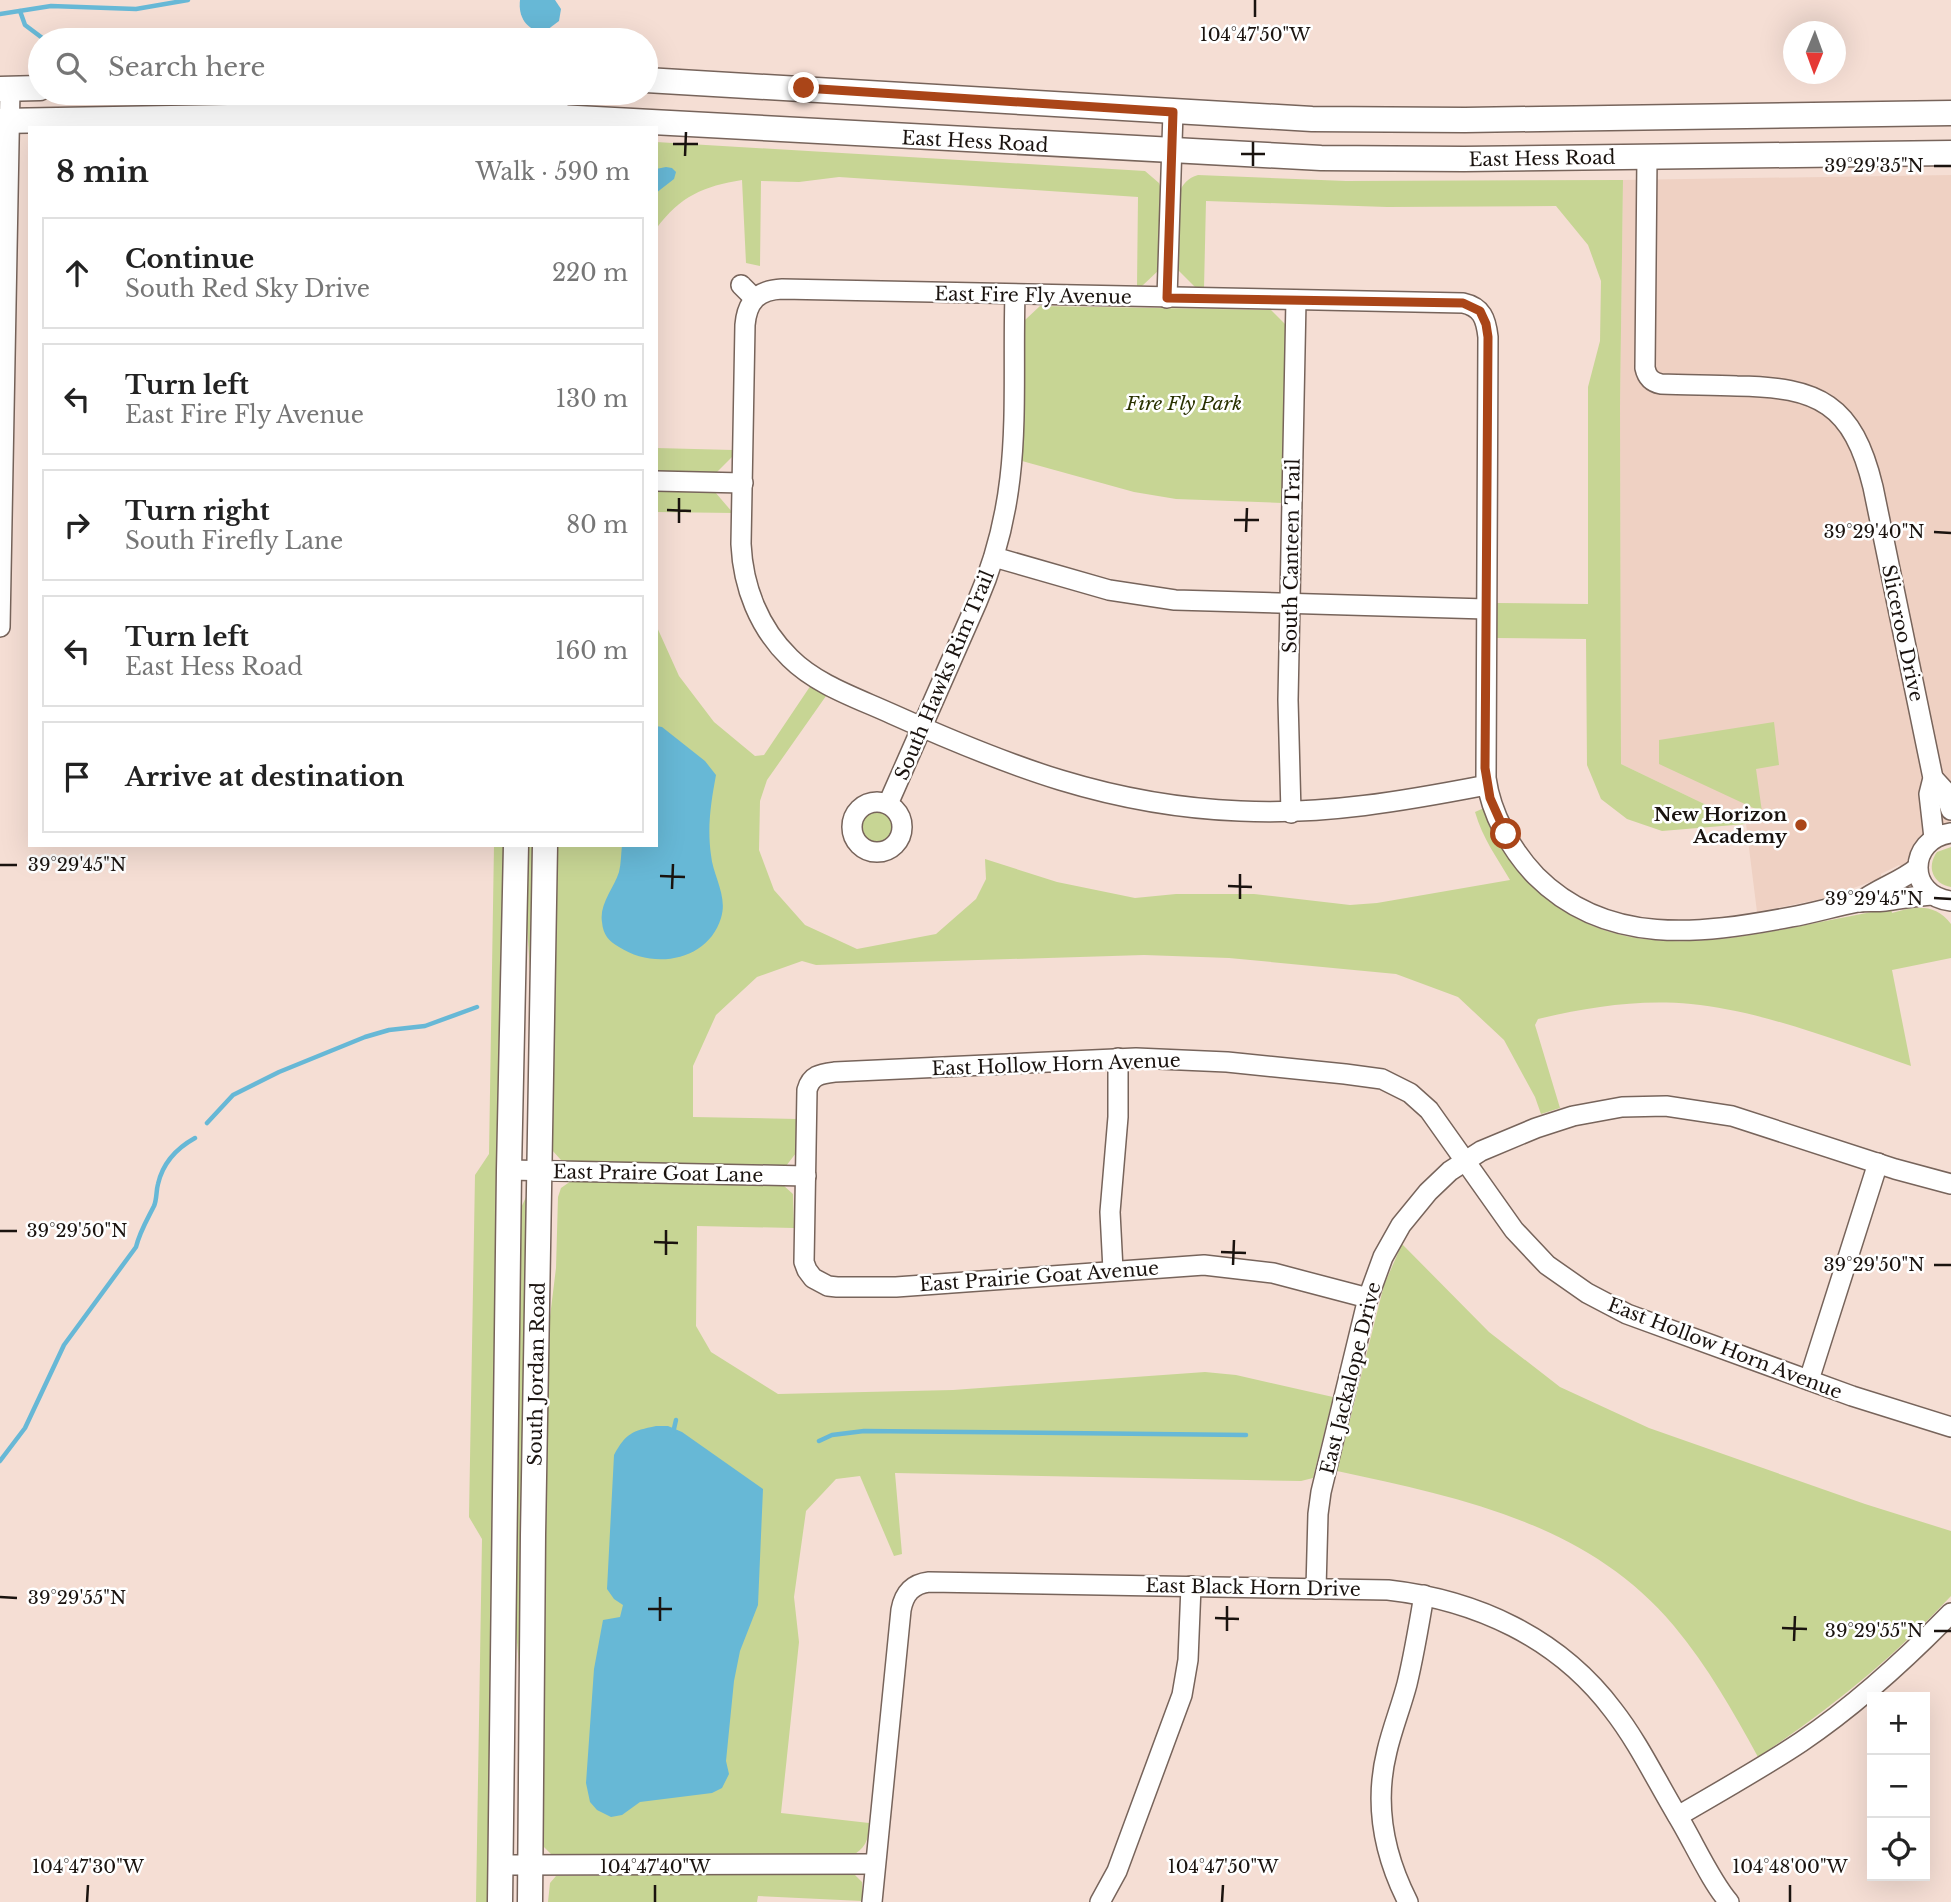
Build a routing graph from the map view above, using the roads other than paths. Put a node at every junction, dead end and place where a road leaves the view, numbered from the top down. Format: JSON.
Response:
{"nodes":[{"id":1,"x":658,"y":81,"type":"edge"},
{"id":2,"x":28,"y":88,"type":"edge"},
{"id":3,"x":5,"y":89,"type":"edge"},
{"id":4,"x":527,"y":105,"type":"edge"},
{"id":5,"x":552,"y":105,"type":"edge"},
{"id":6,"x":1173,"y":112,"type":"junction"},
{"id":7,"x":1951,"y":114,"type":"edge"},
{"id":8,"x":5,"y":121,"type":"edge"},
{"id":9,"x":521,"y":122,"type":"edge"},
{"id":10,"x":559,"y":122,"type":"edge"},
{"id":11,"x":643,"y":126,"type":"edge"},
{"id":12,"x":658,"y":127,"type":"edge"},
{"id":13,"x":1171,"y":151,"type":"junction"},
{"id":14,"x":1951,"y":153,"type":"edge"},
{"id":15,"x":1647,"y":157,"type":"junction"},
{"id":16,"x":1015,"y":295,"type":"junction"},
{"id":17,"x":1167,"y":298,"type":"junction"},
{"id":18,"x":1296,"y":300,"type":"junction"},
{"id":19,"x":658,"y":481,"type":"edge"},
{"id":20,"x":743,"y":483,"type":"junction"},
{"id":21,"x":994,"y":556,"type":"junction"},
{"id":22,"x":1289,"y":604,"type":"junction"},
{"id":23,"x":1486,"y":609,"type":"junction"},
{"id":24,"x":0,"y":627,"type":"edge"},
{"id":25,"x":922,"y":727,"type":"junction"},
{"id":26,"x":1933,"y":778,"type":"junction"},
{"id":27,"x":1487,"y":785,"type":"junction"},
{"id":28,"x":888,"y":804,"type":"dead end"},
{"id":29,"x":1951,"y":810,"type":"edge"},
{"id":30,"x":1291,"y":813,"type":"junction"},
{"id":31,"x":1943,"y":836,"type":"edge"},
{"id":32,"x":516,"y":847,"type":"edge"},
{"id":33,"x":545,"y":847,"type":"edge"},
{"id":34,"x":1917,"y":868,"type":"junction"},
{"id":35,"x":1944,"y":901,"type":"edge"},
{"id":36,"x":1860,"y":902,"type":"junction"},
{"id":37,"x":1118,"y":1058,"type":"junction"},
{"id":38,"x":1464,"y":1160,"type":"junction"},
{"id":39,"x":1878,"y":1163,"type":"junction"},
{"id":40,"x":509,"y":1170,"type":"junction"},
{"id":41,"x":540,"y":1171,"type":"junction"},
{"id":42,"x":806,"y":1176,"type":"junction"},
{"id":43,"x":1951,"y":1184,"type":"edge"},
{"id":44,"x":1113,"y":1270,"type":"junction"},
{"id":45,"x":1368,"y":1297,"type":"junction"},
{"id":46,"x":1809,"y":1380,"type":"junction"},
{"id":47,"x":1951,"y":1427,"type":"edge"},
{"id":48,"x":1191,"y":1586,"type":"junction"},
{"id":49,"x":1316,"y":1589,"type":"junction"},
{"id":50,"x":1424,"y":1595,"type":"junction"},
{"id":51,"x":1951,"y":1613,"type":"edge"},
{"id":52,"x":1678,"y":1816,"type":"junction"},
{"id":53,"x":875,"y":1864,"type":"junction"},
{"id":54,"x":501,"y":1865,"type":"junction"},
{"id":55,"x":530,"y":1866,"type":"junction"},
{"id":56,"x":500,"y":1902,"type":"edge"},
{"id":57,"x":530,"y":1902,"type":"edge"},
{"id":58,"x":872,"y":1902,"type":"edge"},
{"id":59,"x":1100,"y":1902,"type":"edge"},
{"id":60,"x":1408,"y":1902,"type":"edge"},
{"id":61,"x":1729,"y":1902,"type":"edge"}],
"edges":[{"from":1,"to":6,"type":"main road","name":"East Hess Road"},
{"from":2,"to":3,"type":"main road"},
{"from":3,"to":8,"type":"street"},
{"from":4,"to":9,"type":"main road"},
{"from":5,"to":10,"type":"main road"},
{"from":6,"to":7,"type":"main road","name":"East Hess Road"},
{"from":6,"to":13,"type":"street"},
{"from":8,"to":9,"type":"main road","name":"East Hess Road"},
{"from":8,"to":24,"type":"street"},
{"from":9,"to":10,"type":"main road","name":"East Hess Road"},
{"from":10,"to":11,"type":"main road","name":"East Hess Road"},
{"from":12,"to":13,"type":"main road","name":"East Hess Road"},
{"from":13,"to":15,"type":"main road","name":"East Hess Road"},
{"from":13,"to":17,"type":"street"},
{"from":14,"to":15,"type":"main road","name":"East Hess Road"},
{"from":15,"to":26,"type":"street","name":"Sliceroo Drive"},
{"from":16,"to":17,"type":"street","name":"East Fire Fly Avenue"},
{"from":16,"to":20,"type":"street","name":"East Fire Fly Avenue"},
{"from":16,"to":21,"type":"street","name":"South Hawks Rim Trail"},
{"from":17,"to":18,"type":"street","name":"East Fire Fly Avenue"},
{"from":18,"to":22,"type":"street","name":"South Canteen Trail"},
{"from":18,"to":23,"type":"street","name":"East Fire Fly Avenue"},
{"from":19,"to":20,"type":"street"},
{"from":20,"to":25,"type":"street"},
{"from":21,"to":22,"type":"street"},
{"from":21,"to":25,"type":"street","name":"South Hawks Rim Trail"},
{"from":22,"to":23,"type":"street"},
{"from":22,"to":30,"type":"street","name":"South Canteen Trail"},
{"from":23,"to":27,"type":"street"},
{"from":25,"to":28,"type":"street","name":"South Hawks Rim Trail"},
{"from":25,"to":30,"type":"street"},
{"from":26,"to":29,"type":"street","name":"Sliceroo Drive"},
{"from":26,"to":31,"type":"street","name":"Sliceroo Drive"},
{"from":27,"to":30,"type":"street"},
{"from":27,"to":36,"type":"street"},
{"from":31,"to":34,"type":"street"},
{"from":32,"to":40,"type":"main road","name":"South Jordan Road"},
{"from":33,"to":41,"type":"main road","name":"South Jordan Road"},
{"from":34,"to":35,"type":"street"},
{"from":34,"to":36,"type":"street"},
{"from":35,"to":36,"type":"street"},
{"from":37,"to":38,"type":"street","name":"East Hollow Horn Avenue"},
{"from":37,"to":42,"type":"street","name":"East Hollow Horn Avenue"},
{"from":37,"to":44,"type":"street"},
{"from":38,"to":39,"type":"street","name":"East Jackalope Drive"},
{"from":38,"to":45,"type":"street","name":"East Jackalope Drive"},
{"from":38,"to":46,"type":"street","name":"East Hollow Horn Avenue"},
{"from":39,"to":43,"type":"street","name":"East Jackalope Drive"},
{"from":39,"to":46,"type":"street"},
{"from":40,"to":41,"type":"street","name":"East Praire Goat Lane"},
{"from":40,"to":54,"type":"main road","name":"South Jordan Road"},
{"from":41,"to":42,"type":"street","name":"East Praire Goat Lane"},
{"from":41,"to":55,"type":"main road","name":"South Jordan Road"},
{"from":42,"to":44,"type":"street","name":"East Prairie Goat Avenue"},
{"from":44,"to":45,"type":"street","name":"East Prairie Goat Avenue"},
{"from":45,"to":49,"type":"street","name":"East Jackalope Drive"},
{"from":46,"to":47,"type":"street","name":"East Hollow Horn Avenue"},
{"from":48,"to":49,"type":"street","name":"East Black Horn Drive"},
{"from":48,"to":53,"type":"street","name":"East Black Horn Drive"},
{"from":48,"to":59,"type":"street"},
{"from":49,"to":50,"type":"street","name":"East Black Horn Drive"},
{"from":50,"to":52,"type":"street","name":"East Black Horn Drive"},
{"from":50,"to":60,"type":"street"},
{"from":51,"to":52,"type":"street"},
{"from":52,"to":61,"type":"street","name":"East Black Horn Drive"},
{"from":53,"to":55,"type":"street"},
{"from":53,"to":58,"type":"street","name":"East Black Horn Drive"},
{"from":54,"to":55,"type":"street"},
{"from":54,"to":56,"type":"main road","name":"South Jordan Road"},
{"from":55,"to":57,"type":"main road","name":"South Jordan Road"}]}
